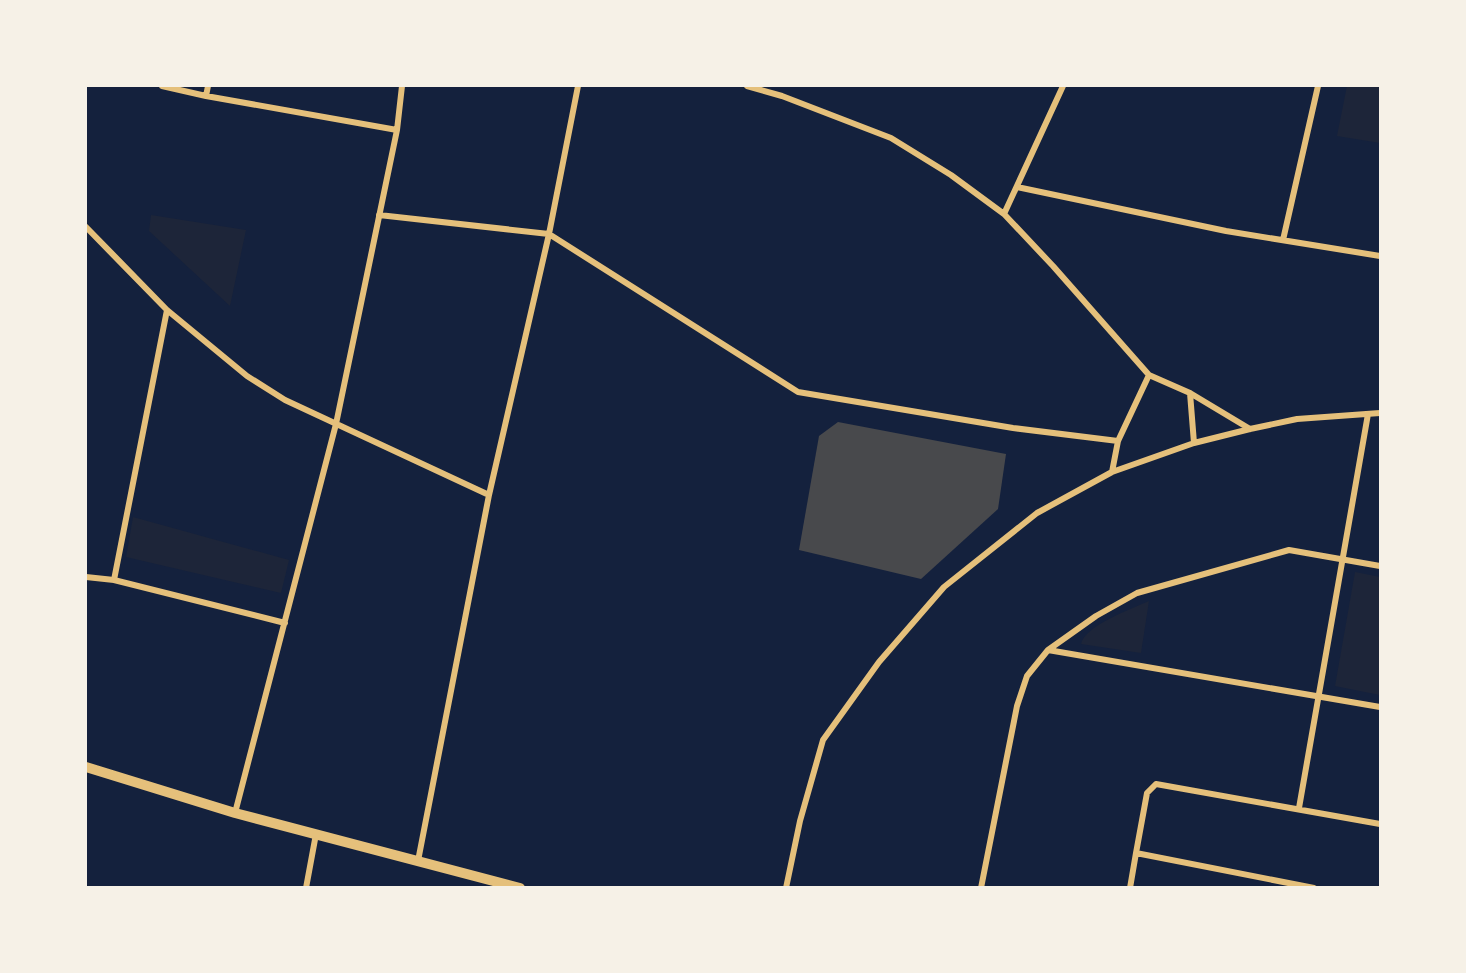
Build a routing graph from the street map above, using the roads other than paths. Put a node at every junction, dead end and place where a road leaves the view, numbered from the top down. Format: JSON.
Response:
{"nodes":[{"id":1,"x":162,"y":86,"type":"edge"},
{"id":2,"x":208,"y":86,"type":"edge"},
{"id":3,"x":402,"y":86,"type":"edge"},
{"id":4,"x":578,"y":86,"type":"edge"},
{"id":5,"x":747,"y":86,"type":"edge"},
{"id":6,"x":1063,"y":86,"type":"edge"},
{"id":7,"x":1318,"y":86,"type":"edge"},
{"id":8,"x":206,"y":96,"type":"junction"},
{"id":9,"x":397,"y":130,"type":"junction"},
{"id":10,"x":1017,"y":187,"type":"junction"},
{"id":11,"x":1004,"y":214,"type":"junction"},
{"id":12,"x":380,"y":215,"type":"junction"},
{"id":13,"x":86,"y":227,"type":"edge"},
{"id":14,"x":549,"y":234,"type":"junction"},
{"id":15,"x":1283,"y":240,"type":"junction"},
{"id":16,"x":1380,"y":256,"type":"edge"},
{"id":17,"x":166,"y":310,"type":"junction"},
{"id":18,"x":1149,"y":375,"type":"junction"},
{"id":19,"x":1190,"y":393,"type":"junction"},
{"id":20,"x":1380,"y":413,"type":"edge"},
{"id":21,"x":1368,"y":414,"type":"junction"},
{"id":22,"x":336,"y":424,"type":"junction"},
{"id":23,"x":1251,"y":429,"type":"junction"},
{"id":24,"x":1118,"y":441,"type":"junction"},
{"id":25,"x":1194,"y":443,"type":"junction"},
{"id":26,"x":1112,"y":472,"type":"junction"},
{"id":27,"x":489,"y":495,"type":"junction"},
{"id":28,"x":1342,"y":559,"type":"junction"},
{"id":29,"x":1380,"y":566,"type":"edge"},
{"id":30,"x":86,"y":577,"type":"edge"},
{"id":31,"x":114,"y":580,"type":"junction"},
{"id":32,"x":285,"y":623,"type":"junction"},
{"id":33,"x":1048,"y":650,"type":"junction"},
{"id":34,"x":1320,"y":696,"type":"junction"},
{"id":35,"x":1380,"y":707,"type":"edge"},
{"id":36,"x":86,"y":767,"type":"edge"},
{"id":37,"x":1299,"y":808,"type":"junction"},
{"id":38,"x":235,"y":813,"type":"junction"},
{"id":39,"x":1380,"y":824,"type":"edge"},
{"id":40,"x":316,"y":834,"type":"junction"},
{"id":41,"x":1137,"y":853,"type":"junction"},
{"id":42,"x":418,"y":861,"type":"junction"},
{"id":43,"x":306,"y":888,"type":"edge"},
{"id":44,"x":520,"y":888,"type":"edge"},
{"id":45,"x":786,"y":888,"type":"edge"},
{"id":46,"x":981,"y":888,"type":"edge"},
{"id":47,"x":1130,"y":888,"type":"edge"},
{"id":48,"x":1314,"y":888,"type":"edge"}],
"edges":[{"from":1,"to":8,"type":"street"},
{"from":2,"to":8,"type":"street"},
{"from":3,"to":9,"type":"street"},
{"from":4,"to":14,"type":"street"},
{"from":5,"to":11,"type":"street"},
{"from":6,"to":10,"type":"street"},
{"from":7,"to":15,"type":"street"},
{"from":8,"to":9,"type":"street"},
{"from":9,"to":12,"type":"street"},
{"from":10,"to":11,"type":"street"},
{"from":10,"to":15,"type":"street"},
{"from":11,"to":18,"type":"street"},
{"from":12,"to":14,"type":"street"},
{"from":12,"to":22,"type":"street"},
{"from":13,"to":17,"type":"street"},
{"from":14,"to":24,"type":"street"},
{"from":14,"to":27,"type":"street"},
{"from":15,"to":16,"type":"street"},
{"from":17,"to":22,"type":"street"},
{"from":17,"to":31,"type":"street"},
{"from":18,"to":19,"type":"street"},
{"from":18,"to":24,"type":"street"},
{"from":19,"to":23,"type":"street"},
{"from":19,"to":25,"type":"street"},
{"from":20,"to":21,"type":"street"},
{"from":21,"to":23,"type":"street"},
{"from":21,"to":28,"type":"street"},
{"from":22,"to":27,"type":"street"},
{"from":22,"to":32,"type":"street"},
{"from":23,"to":25,"type":"street"},
{"from":24,"to":26,"type":"street"},
{"from":25,"to":26,"type":"street"},
{"from":26,"to":45,"type":"street"},
{"from":27,"to":42,"type":"street"},
{"from":28,"to":29,"type":"street"},
{"from":28,"to":33,"type":"street"},
{"from":28,"to":34,"type":"street"},
{"from":30,"to":31,"type":"street"},
{"from":31,"to":32,"type":"street"},
{"from":32,"to":38,"type":"street"},
{"from":33,"to":34,"type":"street"},
{"from":33,"to":46,"type":"street"},
{"from":34,"to":35,"type":"street"},
{"from":34,"to":37,"type":"street"},
{"from":36,"to":38,"type":"street"},
{"from":37,"to":39,"type":"street"},
{"from":37,"to":41,"type":"street"},
{"from":38,"to":40,"type":"street"},
{"from":40,"to":42,"type":"street"},
{"from":40,"to":43,"type":"street"},
{"from":41,"to":47,"type":"street"},
{"from":41,"to":48,"type":"street"},
{"from":42,"to":44,"type":"street"}]}
